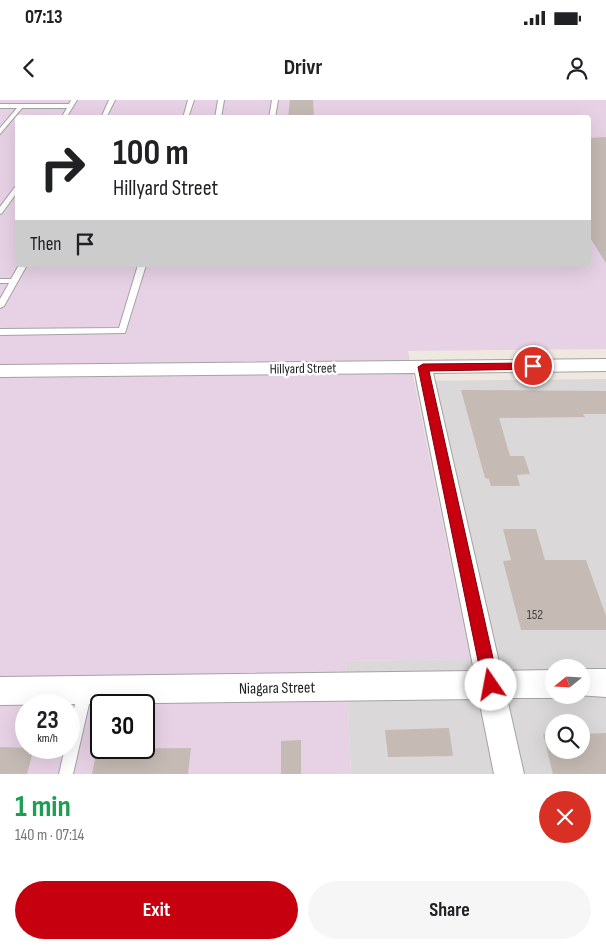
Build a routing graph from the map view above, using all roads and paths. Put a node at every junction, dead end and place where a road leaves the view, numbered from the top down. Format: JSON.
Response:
{"nodes":[{"id":1,"x":15,"y":100,"type":"edge"},
{"id":2,"x":74,"y":100,"type":"edge"},
{"id":3,"x":112,"y":100,"type":"edge"},
{"id":4,"x":190,"y":100,"type":"edge"},
{"id":5,"x":221,"y":100,"type":"edge"},
{"id":6,"x":275,"y":100,"type":"edge"},
{"id":7,"x":0,"y":106,"type":"edge"},
{"id":8,"x":10,"y":106,"type":"junction"},
{"id":9,"x":21,"y":106,"type":"junction"},
{"id":10,"x":70,"y":106,"type":"junction"},
{"id":11,"x":64,"y":115,"type":"edge"},
{"id":12,"x":104,"y":115,"type":"edge"},
{"id":13,"x":186,"y":115,"type":"edge"},
{"id":14,"x":218,"y":115,"type":"edge"},
{"id":15,"x":272,"y":115,"type":"edge"},
{"id":16,"x":0,"y":132,"type":"edge"},
{"id":17,"x":15,"y":189,"type":"edge"},
{"id":18,"x":0,"y":211,"type":"edge"},
{"id":19,"x":22,"y":267,"type":"edge"},
{"id":20,"x":141,"y":267,"type":"edge"},
{"id":21,"x":0,"y":281,"type":"edge"},
{"id":22,"x":14,"y":281,"type":"junction"},
{"id":23,"x":0,"y":306,"type":"edge"},
{"id":24,"x":0,"y":332,"type":"edge"},
{"id":25,"x":606,"y":366,"type":"edge"},
{"id":26,"x":423,"y":367,"type":"junction"},
{"id":27,"x":0,"y":372,"type":"edge"},
{"id":28,"x":590,"y":683,"type":"edge"},
{"id":29,"x":606,"y":683,"type":"edge"},
{"id":30,"x":545,"y":684,"type":"edge"},
{"id":31,"x":491,"y":685,"type":"junction"},
{"id":32,"x":85,"y":690,"type":"junction"},
{"id":33,"x":0,"y":691,"type":"edge"},
{"id":34,"x":66,"y":774,"type":"edge"},
{"id":35,"x":509,"y":774,"type":"edge"}],
"edges":[{"from":1,"to":8,"type":"lane"},
{"from":2,"to":10,"type":"lane"},
{"from":3,"to":12,"type":"lane"},
{"from":4,"to":13,"type":"lane"},
{"from":5,"to":14,"type":"lane"},
{"from":6,"to":15,"type":"lane"},
{"from":7,"to":8,"type":"lane"},
{"from":8,"to":9,"type":"lane"},
{"from":9,"to":10,"type":"lane"},
{"from":9,"to":16,"type":"lane"},
{"from":10,"to":11,"type":"lane"},
{"from":17,"to":18,"type":"lane"},
{"from":19,"to":22,"type":"lane"},
{"from":20,"to":24,"type":"lane"},
{"from":21,"to":22,"type":"lane"},
{"from":22,"to":23,"type":"lane"},
{"from":25,"to":26,"type":"street","name":"Hillyard Street"},
{"from":26,"to":27,"type":"street","name":"Hillyard Street"},
{"from":26,"to":31,"type":"street"},
{"from":28,"to":29,"type":"street"},
{"from":30,"to":31,"type":"street","name":"Niagara Street"},
{"from":31,"to":32,"type":"street","name":"Niagara Street"},
{"from":31,"to":35,"type":"street"},
{"from":32,"to":33,"type":"street","name":"Niagara Street"},
{"from":32,"to":34,"type":"lane"}]}
